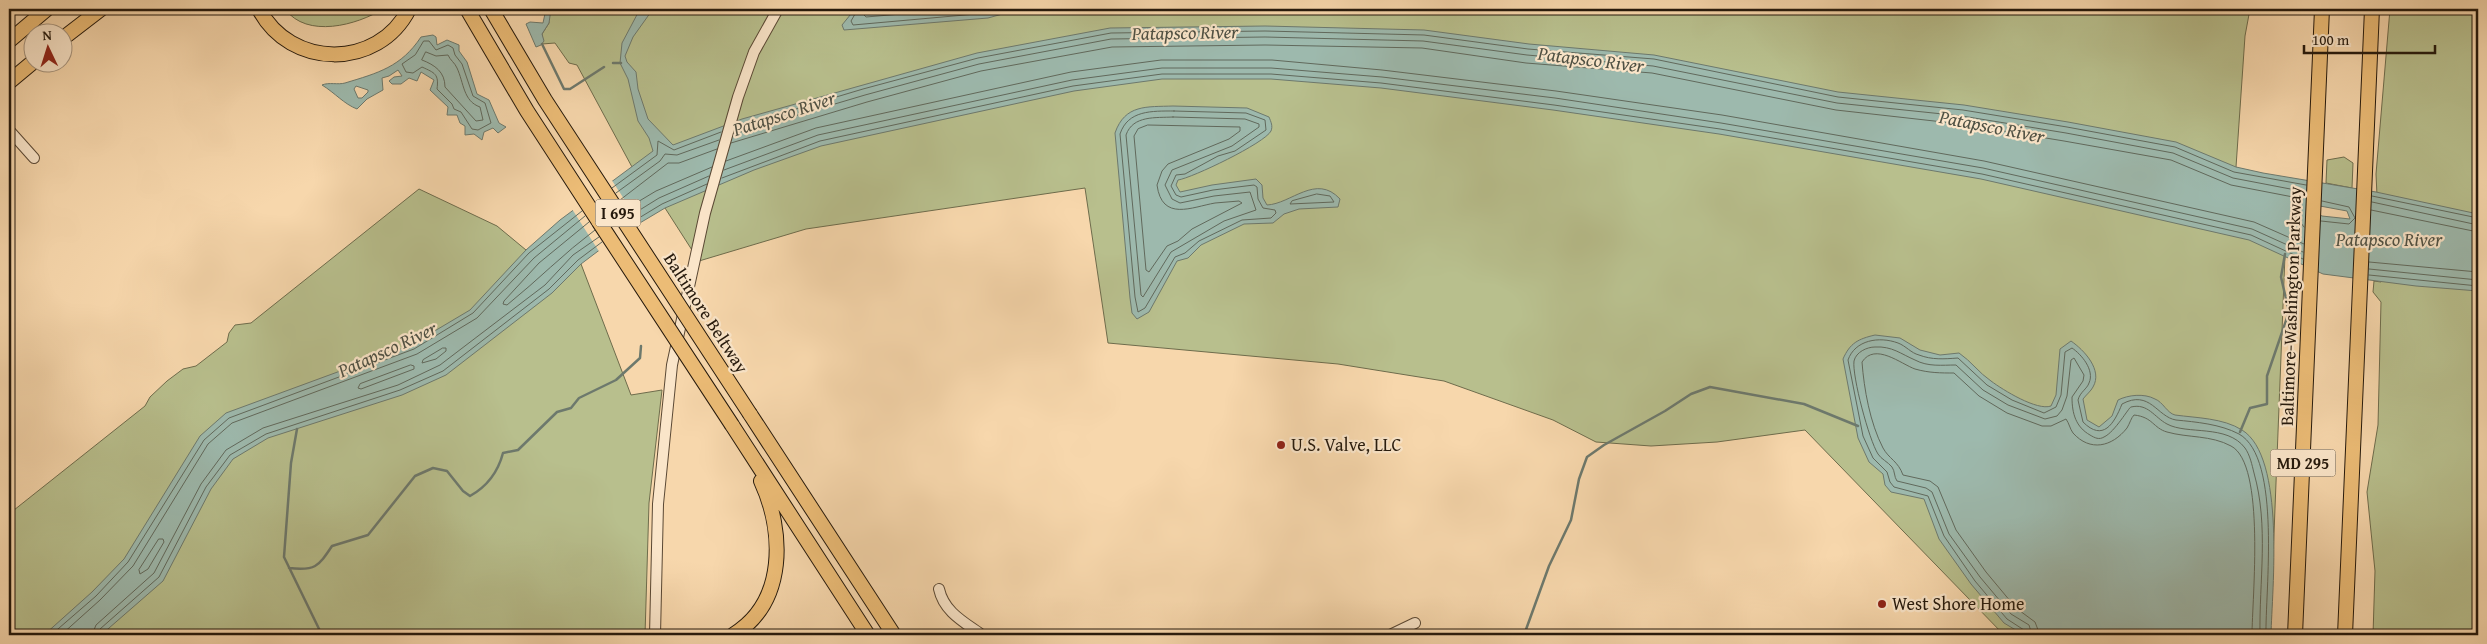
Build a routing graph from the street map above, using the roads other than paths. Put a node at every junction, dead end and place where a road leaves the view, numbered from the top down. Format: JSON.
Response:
{"nodes":[{"id":1,"x":47,"y":9,"type":"edge"},
{"id":2,"x":101,"y":9,"type":"edge"},
{"id":3,"x":259,"y":9,"type":"edge"},
{"id":4,"x":409,"y":9,"type":"edge"},
{"id":5,"x":467,"y":9,"type":"edge"},
{"id":6,"x":491,"y":9,"type":"edge"},
{"id":7,"x":778,"y":9,"type":"edge"},
{"id":8,"x":2322,"y":9,"type":"edge"},
{"id":9,"x":2372,"y":9,"type":"edge"},
{"id":10,"x":2381,"y":9,"type":"edge"},
{"id":11,"x":72,"y":31,"type":"edge"},
{"id":12,"x":9,"y":41,"type":"edge"},
{"id":13,"x":2370,"y":60,"type":"junction"},
{"id":14,"x":22,"y":71,"type":"edge"},
{"id":15,"x":9,"y":82,"type":"edge"},
{"id":16,"x":9,"y":130,"type":"edge"},
{"id":17,"x":34,"y":158,"type":"dead end"},
{"id":18,"x":744,"y":443,"type":"junction"},
{"id":19,"x":939,"y":589,"type":"dead end"},
{"id":20,"x":1415,"y":623,"type":"dead end"},
{"id":21,"x":655,"y":635,"type":"edge"},
{"id":22,"x":734,"y":635,"type":"edge"},
{"id":23,"x":868,"y":635,"type":"edge"},
{"id":24,"x":896,"y":635,"type":"edge"},
{"id":25,"x":982,"y":635,"type":"edge"},
{"id":26,"x":1380,"y":635,"type":"edge"},
{"id":27,"x":2296,"y":635,"type":"edge"},
{"id":28,"x":2345,"y":635,"type":"edge"}],
"edges":[{"from":1,"to":12,"type":"highway"},
{"from":2,"to":11,"type":"highway"},
{"from":3,"to":4,"type":"highway"},
{"from":5,"to":18,"type":"highway","number":"I 695","bridge":true},
{"from":6,"to":24,"type":"highway","name":"Baltimore Beltway","number":"I 695","bridge":true},
{"from":7,"to":21,"type":"street"},
{"from":8,"to":27,"type":"highway","name":"Baltimore-Washington Parkway","number":"MD 295"},
{"from":9,"to":13,"type":"highway","number":"MD 295"},
{"from":10,"to":13,"type":"highway"},
{"from":13,"to":28,"type":"highway","number":"MD 295"},
{"from":14,"to":15,"type":"highway"},
{"from":16,"to":17,"type":"street"},
{"from":18,"to":22,"type":"highway"},
{"from":18,"to":23,"type":"highway","number":"I 695"},
{"from":19,"to":25,"type":"street"},
{"from":20,"to":26,"type":"street"}]}
